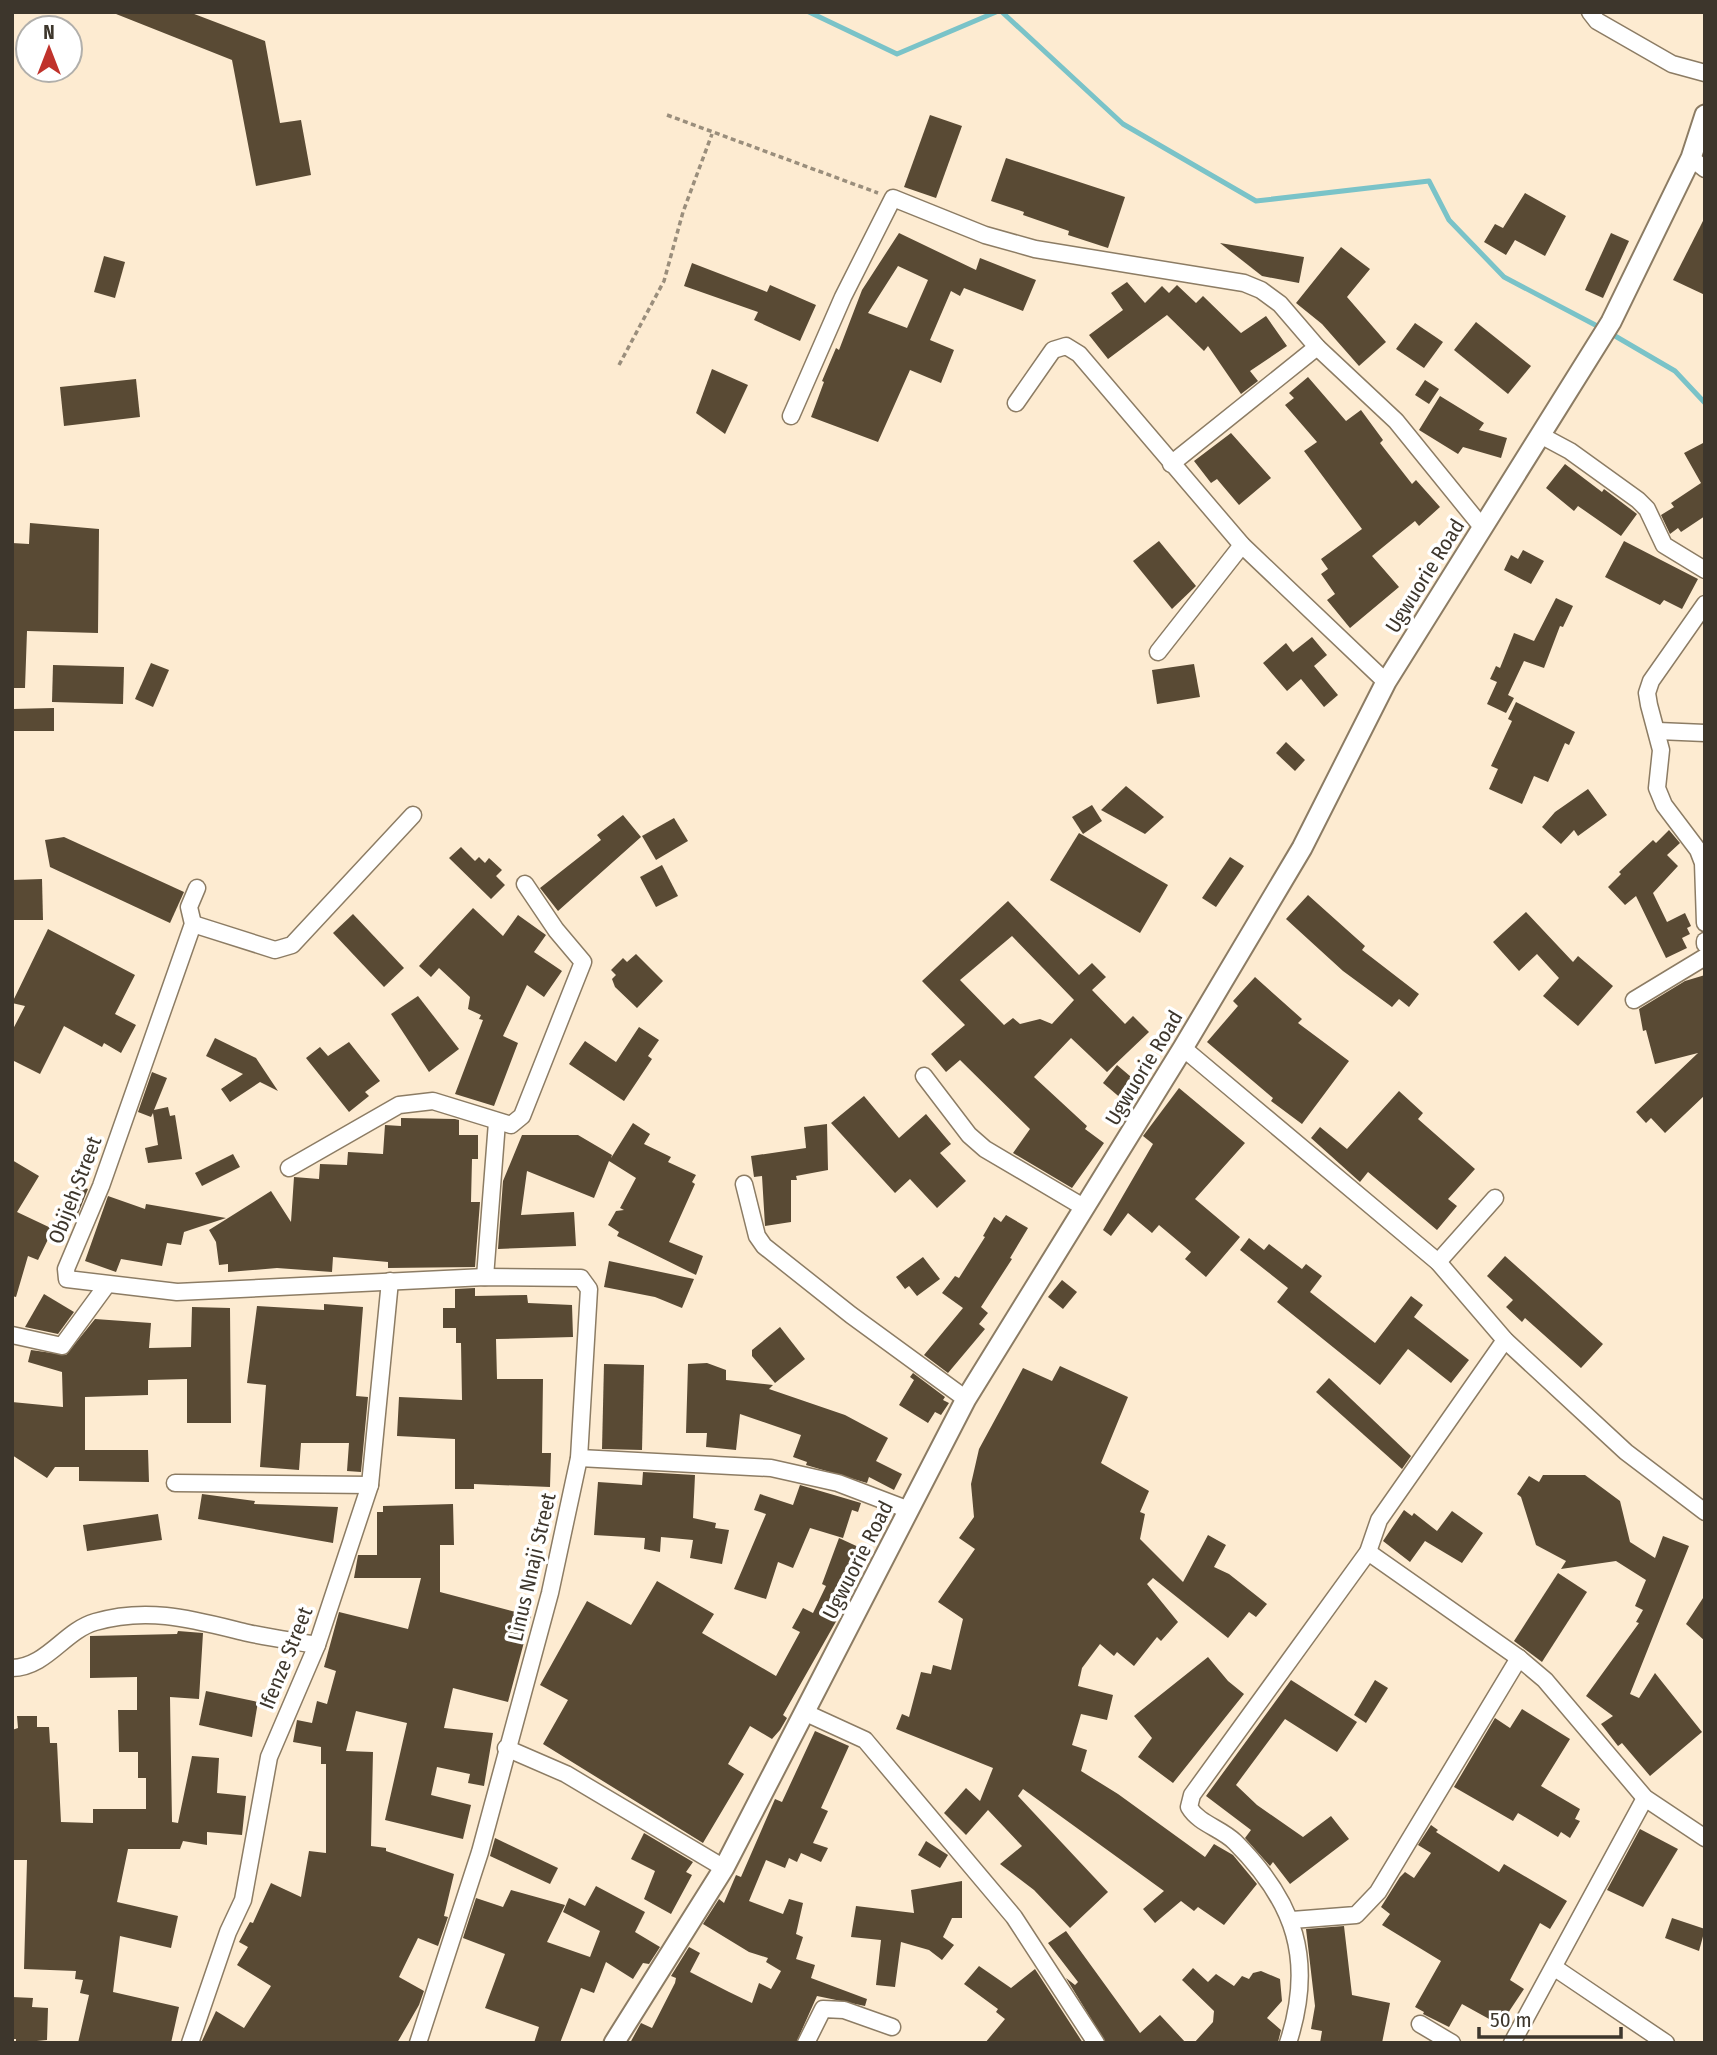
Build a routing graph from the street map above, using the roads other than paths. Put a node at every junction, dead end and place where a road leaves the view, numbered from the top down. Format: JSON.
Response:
{"nodes":[{"id":1,"x":1590,"y":12,"type":"edge"},
{"id":2,"x":1705,"y":72,"type":"edge"},
{"id":3,"x":1705,"y":115,"type":"edge"},
{"id":4,"x":1698,"y":164,"type":"edge"},
{"id":5,"x":1317,"y":347,"type":"junction"},
{"id":6,"x":1016,"y":403,"type":"dead end"},
{"id":7,"x":792,"y":416,"type":"dead end"},
{"id":8,"x":1542,"y":436,"type":"junction"},
{"id":9,"x":1171,"y":464,"type":"junction"},
{"id":10,"x":1482,"y":527,"type":"junction"},
{"id":11,"x":1242,"y":545,"type":"junction"},
{"id":12,"x":1705,"y":570,"type":"edge"},
{"id":13,"x":1705,"y":604,"type":"edge"},
{"id":14,"x":1158,"y":652,"type":"dead end"},
{"id":15,"x":1386,"y":682,"type":"junction"},
{"id":16,"x":1658,"y":730,"type":"junction"},
{"id":17,"x":1705,"y":733,"type":"edge"},
{"id":18,"x":413,"y":815,"type":"dead end"},
{"id":19,"x":525,"y":884,"type":"dead end"},
{"id":20,"x":197,"y":888,"type":"dead end"},
{"id":21,"x":1705,"y":923,"type":"edge"},
{"id":22,"x":193,"y":924,"type":"junction"},
{"id":23,"x":1705,"y":957,"type":"edge"},
{"id":24,"x":1634,"y":1000,"type":"dead end"},
{"id":25,"x":1184,"y":1048,"type":"junction"},
{"id":26,"x":923,"y":1076,"type":"dead end"},
{"id":27,"x":497,"y":1122,"type":"junction"},
{"id":28,"x":289,"y":1168,"type":"dead end"},
{"id":29,"x":744,"y":1184,"type":"dead end"},
{"id":30,"x":1495,"y":1198,"type":"dead end"},
{"id":31,"x":1085,"y":1208,"type":"junction"},
{"id":32,"x":1438,"y":1262,"type":"junction"},
{"id":33,"x":485,"y":1277,"type":"junction"},
{"id":34,"x":390,"y":1282,"type":"junction"},
{"id":35,"x":106,"y":1286,"type":"junction"},
{"id":36,"x":12,"y":1335,"type":"edge"},
{"id":37,"x":1505,"y":1340,"type":"junction"},
{"id":38,"x":966,"y":1399,"type":"junction"},
{"id":39,"x":579,"y":1458,"type":"junction"},
{"id":40,"x":175,"y":1483,"type":"dead end"},
{"id":41,"x":370,"y":1485,"type":"junction"},
{"id":42,"x":909,"y":1510,"type":"junction"},
{"id":43,"x":1705,"y":1513,"type":"edge"},
{"id":44,"x":1368,"y":1552,"type":"junction"},
{"id":45,"x":317,"y":1645,"type":"junction"},
{"id":46,"x":1519,"y":1658,"type":"junction"},
{"id":47,"x":12,"y":1668,"type":"edge"},
{"id":48,"x":806,"y":1713,"type":"junction"},
{"id":49,"x":506,"y":1748,"type":"junction"},
{"id":50,"x":1645,"y":1798,"type":"junction"},
{"id":51,"x":1705,"y":1838,"type":"edge"},
{"id":52,"x":724,"y":1868,"type":"junction"},
{"id":53,"x":1292,"y":1920,"type":"junction"},
{"id":54,"x":1555,"y":1968,"type":"junction"},
{"id":55,"x":1420,"y":2024,"type":"dead end"},
{"id":56,"x":892,"y":2027,"type":"dead end"},
{"id":57,"x":190,"y":2043,"type":"edge"},
{"id":58,"x":418,"y":2043,"type":"edge"},
{"id":59,"x":614,"y":2043,"type":"edge"},
{"id":60,"x":806,"y":2043,"type":"edge"},
{"id":61,"x":1096,"y":2043,"type":"edge"},
{"id":62,"x":1288,"y":2043,"type":"edge"},
{"id":63,"x":1452,"y":2043,"type":"edge"},
{"id":64,"x":1512,"y":2043,"type":"edge"},
{"id":65,"x":1666,"y":2043,"type":"edge"}],
"edges":[{"from":1,"to":2,"type":"street"},
{"from":3,"to":4,"type":"street","name":"Ugwuorie Road"},
{"from":4,"to":8,"type":"street","name":"Ugwuorie Road"},
{"from":5,"to":7,"type":"street"},
{"from":5,"to":9,"type":"street"},
{"from":5,"to":10,"type":"street"},
{"from":6,"to":9,"type":"street"},
{"from":8,"to":10,"type":"street","name":"Ugwuorie Road"},
{"from":8,"to":12,"type":"street"},
{"from":9,"to":11,"type":"street"},
{"from":10,"to":15,"type":"street","name":"Ugwuorie Road"},
{"from":11,"to":14,"type":"street"},
{"from":11,"to":15,"type":"street"},
{"from":13,"to":16,"type":"street"},
{"from":15,"to":25,"type":"street","name":"Ugwuorie Road"},
{"from":16,"to":17,"type":"street"},
{"from":16,"to":21,"type":"street"},
{"from":18,"to":22,"type":"street"},
{"from":19,"to":27,"type":"street"},
{"from":20,"to":22,"type":"street","name":"Obijeh Street"},
{"from":22,"to":35,"type":"street","name":"Obijeh Street"},
{"from":23,"to":24,"type":"street"},
{"from":25,"to":31,"type":"street","name":"Ugwuorie Road"},
{"from":25,"to":32,"type":"street"},
{"from":26,"to":31,"type":"street"},
{"from":27,"to":28,"type":"street"},
{"from":27,"to":33,"type":"street"},
{"from":29,"to":38,"type":"street"},
{"from":30,"to":32,"type":"street"},
{"from":31,"to":38,"type":"street","name":"Ugwuorie Road"},
{"from":32,"to":37,"type":"street"},
{"from":33,"to":34,"type":"street","name":"Linus Nnaji Street"},
{"from":33,"to":39,"type":"street","name":"Linus Nnaji Street"},
{"from":34,"to":35,"type":"street","name":"Obijeh Street"},
{"from":34,"to":41,"type":"street","name":"Ifenze Street"},
{"from":35,"to":36,"type":"street"},
{"from":37,"to":43,"type":"street"},
{"from":37,"to":44,"type":"street"},
{"from":38,"to":42,"type":"street","name":"Ugwuorie Road"},
{"from":39,"to":42,"type":"street"},
{"from":39,"to":49,"type":"street","name":"Linus Nnaji Street"},
{"from":40,"to":41,"type":"street"},
{"from":41,"to":45,"type":"street","name":"Ifenze Street"},
{"from":42,"to":48,"type":"street","name":"Ugwuorie Road"},
{"from":44,"to":46,"type":"street"},
{"from":44,"to":53,"type":"street"},
{"from":45,"to":47,"type":"street"},
{"from":45,"to":57,"type":"street","name":"Ifenze Street"},
{"from":46,"to":50,"type":"street"},
{"from":46,"to":53,"type":"street"},
{"from":48,"to":52,"type":"street","name":"Ugwuorie Road"},
{"from":48,"to":61,"type":"street"},
{"from":49,"to":52,"type":"street"},
{"from":49,"to":58,"type":"street","name":"Linus Nnaji Street"},
{"from":50,"to":51,"type":"street"},
{"from":50,"to":54,"type":"street"},
{"from":52,"to":59,"type":"street","name":"Ugwuorie Road"},
{"from":53,"to":62,"type":"street"},
{"from":54,"to":64,"type":"street"},
{"from":54,"to":65,"type":"street"},
{"from":55,"to":63,"type":"street"},
{"from":56,"to":60,"type":"street"}]}
